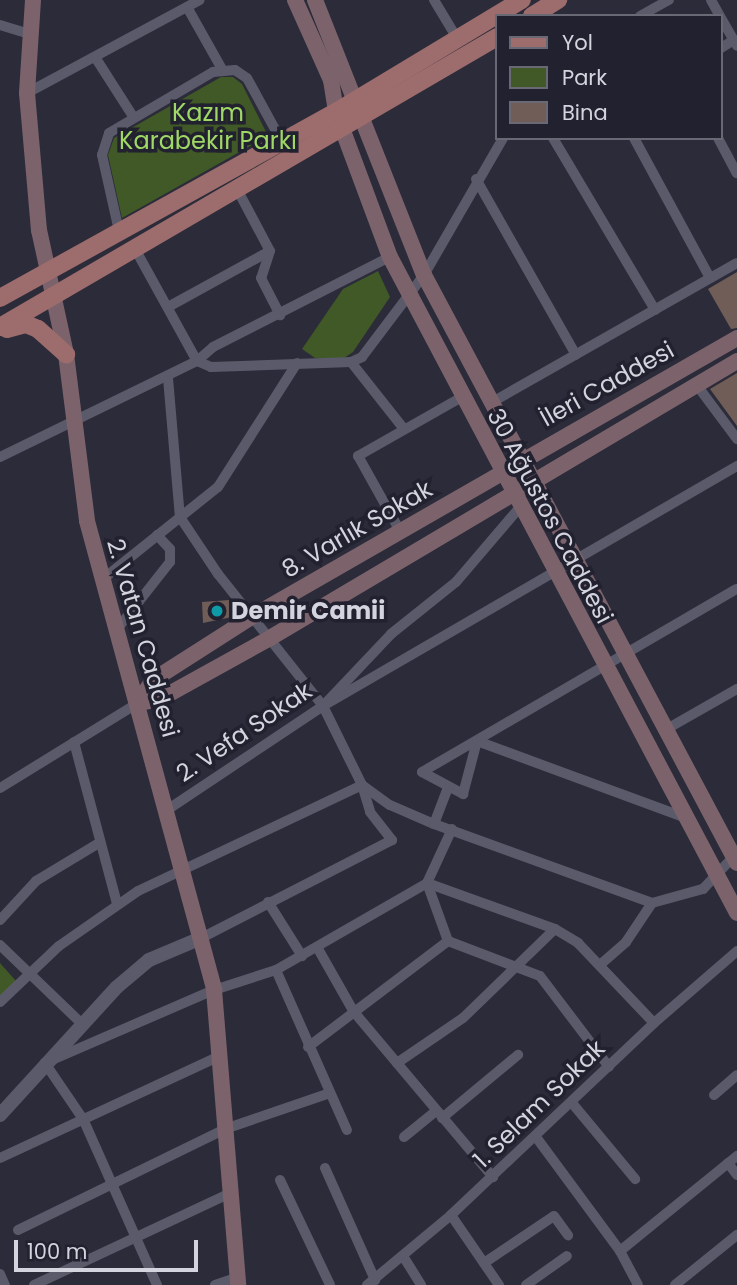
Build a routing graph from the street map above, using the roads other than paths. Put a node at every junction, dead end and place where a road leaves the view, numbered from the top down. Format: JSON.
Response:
{"nodes":[{"id":1,"x":33,"y":0,"type":"edge"},
{"id":2,"x":200,"y":0,"type":"edge"},
{"id":3,"x":295,"y":0,"type":"edge"},
{"id":4,"x":315,"y":0,"type":"edge"},
{"id":5,"x":434,"y":0,"type":"edge"},
{"id":6,"x":522,"y":0,"type":"edge"},
{"id":7,"x":558,"y":0,"type":"edge"},
{"id":8,"x":669,"y":0,"type":"edge"},
{"id":9,"x":187,"y":7,"type":"junction"},
{"id":10,"x":500,"y":14,"type":"edge"},
{"id":11,"x":535,"y":14,"type":"edge"},
{"id":12,"x":644,"y":14,"type":"edge"},
{"id":13,"x":496,"y":16,"type":"edge"},
{"id":14,"x":723,"y":21,"type":"edge"},
{"id":15,"x":0,"y":25,"type":"edge"},
{"id":16,"x":30,"y":34,"type":"junction"},
{"id":17,"x":496,"y":38,"type":"edge"},
{"id":18,"x":458,"y":40,"type":"junction"},
{"id":19,"x":735,"y":43,"type":"edge"},
{"id":20,"x":95,"y":57,"type":"junction"},
{"id":21,"x":222,"y":69,"type":"junction"},
{"id":22,"x":27,"y":93,"type":"junction"},
{"id":23,"x":356,"y":99,"type":"junction"},
{"id":24,"x":336,"y":112,"type":"junction"},
{"id":25,"x":134,"y":118,"type":"junction"},
{"id":26,"x":361,"y":119,"type":"junction"},
{"id":27,"x":343,"y":130,"type":"junction"},
{"id":28,"x":502,"y":140,"type":"edge"},
{"id":29,"x":557,"y":140,"type":"edge"},
{"id":30,"x":635,"y":140,"type":"edge"},
{"id":31,"x":719,"y":140,"type":"edge"},
{"id":32,"x":282,"y":142,"type":"junction"},
{"id":33,"x":737,"y":173,"type":"edge"},
{"id":34,"x":476,"y":179,"type":"junction"},
{"id":35,"x":237,"y":189,"type":"junction"},
{"id":36,"x":118,"y":231,"type":"junction"},
{"id":37,"x":134,"y":247,"type":"junction"},
{"id":38,"x":270,"y":251,"type":"junction"},
{"id":39,"x":390,"y":257,"type":"junction"},
{"id":40,"x":737,"y":263,"type":"edge"},
{"id":41,"x":46,"y":272,"type":"junction"},
{"id":42,"x":424,"y":275,"type":"junction"},
{"id":43,"x":710,"y":278,"type":"junction"},
{"id":44,"x":409,"y":296,"type":"junction"},
{"id":45,"x":54,"y":297,"type":"junction"},
{"id":46,"x":0,"y":298,"type":"edge"},
{"id":47,"x":168,"y":307,"type":"junction"},
{"id":48,"x":655,"y":310,"type":"junction"},
{"id":49,"x":280,"y":315,"type":"junction"},
{"id":50,"x":0,"y":329,"type":"edge"},
{"id":51,"x":737,"y":338,"type":"edge"},
{"id":52,"x":66,"y":354,"type":"junction"},
{"id":53,"x":576,"y":355,"type":"junction"},
{"id":54,"x":197,"y":361,"type":"junction"},
{"id":55,"x":737,"y":361,"type":"edge"},
{"id":56,"x":351,"y":362,"type":"junction"},
{"id":57,"x":297,"y":363,"type":"junction"},
{"id":58,"x":169,"y":378,"type":"junction"},
{"id":59,"x":696,"y":384,"type":"junction"},
{"id":60,"x":462,"y":397,"type":"junction"},
{"id":61,"x":494,"y":401,"type":"junction"},
{"id":62,"x":76,"y":421,"type":"junction"},
{"id":63,"x":404,"y":429,"type":"junction"},
{"id":64,"x":737,"y":439,"type":"edge"},
{"id":65,"x":0,"y":457,"type":"edge"},
{"id":66,"x":524,"y":457,"type":"junction"},
{"id":67,"x":737,"y":466,"type":"edge"},
{"id":68,"x":501,"y":472,"type":"junction"},
{"id":69,"x":536,"y":480,"type":"junction"},
{"id":70,"x":516,"y":500,"type":"junction"},
{"id":71,"x":180,"y":517,"type":"junction"},
{"id":72,"x":400,"y":531,"type":"junction"},
{"id":73,"x":157,"y":536,"type":"junction"},
{"id":74,"x":564,"y":564,"type":"junction"},
{"id":75,"x":103,"y":579,"type":"junction"},
{"id":76,"x":736,"y":592,"type":"edge"},
{"id":77,"x":253,"y":616,"type":"junction"},
{"id":78,"x":118,"y":628,"type":"junction"},
{"id":79,"x":270,"y":638,"type":"junction"},
{"id":80,"x":623,"y":654,"type":"junction"},
{"id":81,"x":603,"y":664,"type":"junction"},
{"id":82,"x":737,"y":689,"type":"edge"},
{"id":83,"x":138,"y":702,"type":"junction"},
{"id":84,"x":323,"y":706,"type":"junction"},
{"id":85,"x":665,"y":730,"type":"junction"},
{"id":86,"x":477,"y":741,"type":"junction"},
{"id":87,"x":74,"y":742,"type":"junction"},
{"id":88,"x":362,"y":785,"type":"junction"},
{"id":89,"x":448,"y":787,"type":"junction"},
{"id":90,"x":0,"y":788,"type":"edge"},
{"id":91,"x":167,"y":810,"type":"junction"},
{"id":92,"x":686,"y":818,"type":"junction"},
{"id":93,"x":434,"y":824,"type":"junction"},
{"id":94,"x":452,"y":830,"type":"junction"},
{"id":95,"x":99,"y":843,"type":"junction"},
{"id":96,"x":736,"y":858,"type":"edge"},
{"id":97,"x":183,"y":869,"type":"junction"},
{"id":98,"x":717,"y":876,"type":"junction"},
{"id":99,"x":426,"y":883,"type":"junction"},
{"id":100,"x":268,"y":902,"type":"junction"},
{"id":101,"x":652,"y":902,"type":"junction"},
{"id":102,"x":117,"y":904,"type":"junction"},
{"id":103,"x":737,"y":913,"type":"edge"},
{"id":104,"x":0,"y":920,"type":"edge"},
{"id":105,"x":555,"y":929,"type":"junction"},
{"id":106,"x":201,"y":938,"type":"junction"},
{"id":107,"x":448,"y":941,"type":"junction"},
{"id":108,"x":0,"y":945,"type":"edge"},
{"id":109,"x":317,"y":947,"type":"junction"},
{"id":110,"x":737,"y":951,"type":"edge"},
{"id":111,"x":302,"y":956,"type":"junction"},
{"id":112,"x":600,"y":964,"type":"junction"},
{"id":113,"x":522,"y":965,"type":"junction"},
{"id":114,"x":276,"y":970,"type":"junction"},
{"id":115,"x":29,"y":973,"type":"junction"},
{"id":116,"x":214,"y":990,"type":"junction"},
{"id":117,"x":0,"y":1002,"type":"edge"},
{"id":118,"x":354,"y":1012,"type":"junction"},
{"id":119,"x":80,"y":1022,"type":"junction"},
{"id":120,"x":654,"y":1023,"type":"junction"},
{"id":121,"x":308,"y":1047,"type":"junction"},
{"id":122,"x":518,"y":1055,"type":"dead end"},
{"id":123,"x":220,"y":1056,"type":"junction"},
{"id":124,"x":45,"y":1063,"type":"junction"},
{"id":125,"x":397,"y":1063,"type":"junction"},
{"id":126,"x":609,"y":1067,"type":"junction"},
{"id":127,"x":737,"y":1075,"type":"edge"},
{"id":128,"x":330,"y":1093,"type":"junction"},
{"id":129,"x":714,"y":1095,"type":"dead end"},
{"id":130,"x":572,"y":1103,"type":"junction"},
{"id":131,"x":439,"y":1114,"type":"junction"},
{"id":132,"x":0,"y":1115,"type":"edge"},
{"id":133,"x":83,"y":1119,"type":"junction"},
{"id":134,"x":225,"y":1129,"type":"junction"},
{"id":135,"x":347,"y":1130,"type":"dead end"},
{"id":136,"x":536,"y":1136,"type":"junction"},
{"id":137,"x":404,"y":1137,"type":"dead end"},
{"id":138,"x":0,"y":1158,"type":"edge"},
{"id":139,"x":733,"y":1159,"type":"edge"},
{"id":140,"x":325,"y":1168,"type":"dead end"},
{"id":141,"x":737,"y":1175,"type":"edge"},
{"id":142,"x":493,"y":1177,"type":"junction"},
{"id":143,"x":635,"y":1179,"type":"dead end"},
{"id":144,"x":280,"y":1180,"type":"dead end"},
{"id":145,"x":114,"y":1182,"type":"junction"},
{"id":146,"x":228,"y":1194,"type":"junction"},
{"id":147,"x":451,"y":1215,"type":"junction"},
{"id":148,"x":18,"y":1230,"type":"dead end"},
{"id":149,"x":568,"y":1236,"type":"dead end"},
{"id":150,"x":737,"y":1236,"type":"edge"},
{"id":151,"x":139,"y":1237,"type":"junction"},
{"id":152,"x":621,"y":1251,"type":"junction"},
{"id":153,"x":403,"y":1256,"type":"junction"},
{"id":154,"x":567,"y":1256,"type":"dead end"},
{"id":155,"x":484,"y":1264,"type":"junction"},
{"id":156,"x":0,"y":1274,"type":"edge"},
{"id":157,"x":238,"y":1281,"type":"edge"},
{"id":158,"x":371,"y":1282,"type":"edge"},
{"id":159,"x":5,"y":1285,"type":"edge"},
{"id":160,"x":34,"y":1285,"type":"edge"},
{"id":161,"x":157,"y":1285,"type":"edge"},
{"id":162,"x":215,"y":1285,"type":"edge"},
{"id":163,"x":330,"y":1285,"type":"edge"},
{"id":164,"x":421,"y":1285,"type":"edge"},
{"id":165,"x":499,"y":1285,"type":"edge"},
{"id":166,"x":526,"y":1285,"type":"edge"},
{"id":167,"x":638,"y":1285,"type":"edge"},
{"id":168,"x":675,"y":1285,"type":"edge"}],
"edges":[{"from":1,"to":16,"type":"main road","name":"2. Vatan Caddesi"},
{"from":2,"to":9,"type":"street"},
{"from":3,"to":24,"type":"main road","name":"30 Ağustos Caddesi"},
{"from":4,"to":23,"type":"main road","name":"30 Ağustos Caddesi"},
{"from":5,"to":18,"type":"street"},
{"from":6,"to":10,"type":"main road"},
{"from":7,"to":11,"type":"main road"},
{"from":8,"to":12,"type":"street"},
{"from":9,"to":20,"type":"street"},
{"from":9,"to":21,"type":"street"},
{"from":13,"to":18,"type":"main road"},
{"from":14,"to":19,"type":"street"},
{"from":15,"to":16,"type":"street"},
{"from":16,"to":22,"type":"main road","name":"2. Vatan Caddesi"},
{"from":17,"to":26,"type":"main road"},
{"from":18,"to":23,"type":"main road"},
{"from":20,"to":22,"type":"street"},
{"from":20,"to":25,"type":"street"},
{"from":21,"to":25,"type":"street"},
{"from":21,"to":32,"type":"street"},
{"from":22,"to":41,"type":"main road","name":"2. Vatan Caddesi"},
{"from":23,"to":24,"type":"main road"},
{"from":23,"to":26,"type":"main road","name":"30 Ağustos Caddesi"},
{"from":24,"to":27,"type":"main road","name":"30 Ağustos Caddesi"},
{"from":24,"to":32,"type":"main road"},
{"from":25,"to":36,"type":"street"},
{"from":26,"to":27,"type":"main road"},
{"from":26,"to":42,"type":"main road","name":"30 Ağustos Caddesi"},
{"from":27,"to":35,"type":"main road"},
{"from":27,"to":39,"type":"main road","name":"30 Ağustos Caddesi"},
{"from":28,"to":34,"type":"street"},
{"from":29,"to":48,"type":"street"},
{"from":30,"to":43,"type":"street"},
{"from":31,"to":33,"type":"street"},
{"from":32,"to":36,"type":"main road"},
{"from":34,"to":42,"type":"street"},
{"from":34,"to":53,"type":"street"},
{"from":35,"to":37,"type":"main road"},
{"from":35,"to":38,"type":"street"},
{"from":36,"to":41,"type":"main road"},
{"from":37,"to":45,"type":"main road"},
{"from":37,"to":47,"type":"street"},
{"from":38,"to":47,"type":"street"},
{"from":38,"to":49,"type":"street"},
{"from":39,"to":44,"type":"main road","name":"30 Ağustos Caddesi"},
{"from":39,"to":49,"type":"street"},
{"from":40,"to":43,"type":"street"},
{"from":41,"to":45,"type":"main road","name":"2. Vatan Caddesi"},
{"from":41,"to":46,"type":"main road"},
{"from":42,"to":44,"type":"street"},
{"from":42,"to":61,"type":"main road","name":"30 Ağustos Caddesi"},
{"from":43,"to":48,"type":"street"},
{"from":44,"to":56,"type":"street"},
{"from":44,"to":60,"type":"main road","name":"30 Ağustos Caddesi"},
{"from":45,"to":50,"type":"main road"},
{"from":45,"to":52,"type":"main road","name":"2. Vatan Caddesi"},
{"from":47,"to":54,"type":"street"},
{"from":48,"to":53,"type":"street"},
{"from":49,"to":54,"type":"street"},
{"from":50,"to":52,"type":"main road"},
{"from":51,"to":66,"type":"main road","name":"İleri Caddesi"},
{"from":52,"to":62,"type":"main road","name":"2. Vatan Caddesi"},
{"from":53,"to":61,"type":"street"},
{"from":54,"to":57,"type":"street"},
{"from":54,"to":58,"type":"street"},
{"from":55,"to":59,"type":"main road","name":"İleri Caddesi"},
{"from":56,"to":57,"type":"street"},
{"from":56,"to":63,"type":"street"},
{"from":57,"to":71,"type":"street"},
{"from":58,"to":62,"type":"street"},
{"from":58,"to":71,"type":"street"},
{"from":59,"to":64,"type":"street"},
{"from":59,"to":69,"type":"main road","name":"İleri Caddesi"},
{"from":60,"to":63,"type":"street"},
{"from":60,"to":68,"type":"main road","name":"30 Ağustos Caddesi"},
{"from":61,"to":66,"type":"main road","name":"30 Ağustos Caddesi"},
{"from":62,"to":65,"type":"street"},
{"from":62,"to":75,"type":"main road","name":"2. Vatan Caddesi"},
{"from":63,"to":72,"type":"street"},
{"from":66,"to":68,"type":"main road","name":"İleri Caddesi"},
{"from":66,"to":69,"type":"main road","name":"30 Ağustos Caddesi"},
{"from":67,"to":74,"type":"street"},
{"from":68,"to":70,"type":"main road","name":"30 Ağustos Caddesi"},
{"from":68,"to":72,"type":"main road","name":"8. Varlık Sokak"},
{"from":69,"to":70,"type":"main road","name":"İleri Caddesi"},
{"from":69,"to":74,"type":"main road","name":"30 Ağustos Caddesi"},
{"from":70,"to":74,"type":"main road","name":"30 Ağustos Caddesi"},
{"from":70,"to":79,"type":"main road","name":"8. Varlık Sokak"},
{"from":70,"to":84,"type":"street","name":"2. Vefa Sokak"},
{"from":71,"to":73,"type":"street"},
{"from":71,"to":77,"type":"street"},
{"from":72,"to":77,"type":"main road","name":"8. Varlık Sokak"},
{"from":73,"to":75,"type":"street"},
{"from":73,"to":78,"type":"street"},
{"from":74,"to":80,"type":"main road","name":"30 Ağustos Caddesi"},
{"from":74,"to":81,"type":"main road","name":"30 Ağustos Caddesi"},
{"from":74,"to":84,"type":"street"},
{"from":75,"to":78,"type":"main road","name":"2. Vatan Caddesi"},
{"from":76,"to":80,"type":"street"},
{"from":77,"to":79,"type":"street"},
{"from":77,"to":83,"type":"main road","name":"8. Varlık Sokak"},
{"from":78,"to":83,"type":"main road","name":"2. Vatan Caddesi"},
{"from":79,"to":83,"type":"main road","name":"8. Varlık Sokak"},
{"from":79,"to":84,"type":"street"},
{"from":80,"to":81,"type":"street"},
{"from":80,"to":85,"type":"main road","name":"30 Ağustos Caddesi"},
{"from":81,"to":86,"type":"street"},
{"from":81,"to":92,"type":"main road","name":"30 Ağustos Caddesi"},
{"from":82,"to":85,"type":"street"},
{"from":83,"to":87,"type":"street","name":"8. Varlık Sokak"},
{"from":83,"to":91,"type":"main road","name":"2. Vatan Caddesi"},
{"from":84,"to":88,"type":"street"},
{"from":84,"to":91,"type":"street","name":"2. Vefa Sokak"},
{"from":85,"to":96,"type":"main road","name":"30 Ağustos Caddesi"},
{"from":86,"to":89,"type":"street"},
{"from":86,"to":89,"type":"street"},
{"from":86,"to":92,"type":"street"},
{"from":87,"to":90,"type":"street","name":"8. Varlık Sokak"},
{"from":87,"to":95,"type":"street"},
{"from":88,"to":93,"type":"street"},
{"from":88,"to":97,"type":"street"},
{"from":88,"to":100,"type":"street"},
{"from":89,"to":93,"type":"street"},
{"from":91,"to":97,"type":"main road","name":"2. Vatan Caddesi"},
{"from":92,"to":98,"type":"main road","name":"30 Ağustos Caddesi"},
{"from":93,"to":94,"type":"street"},
{"from":94,"to":99,"type":"street"},
{"from":94,"to":101,"type":"street"},
{"from":95,"to":102,"type":"street"},
{"from":95,"to":104,"type":"street"},
{"from":96,"to":98,"type":"street"},
{"from":97,"to":102,"type":"street"},
{"from":97,"to":106,"type":"main road","name":"2. Vatan Caddesi"},
{"from":98,"to":101,"type":"street"},
{"from":98,"to":103,"type":"main road","name":"30 Ağustos Caddesi"},
{"from":99,"to":105,"type":"street"},
{"from":99,"to":107,"type":"street"},
{"from":99,"to":109,"type":"street"},
{"from":100,"to":106,"type":"street"},
{"from":100,"to":111,"type":"street"},
{"from":101,"to":112,"type":"street"},
{"from":102,"to":115,"type":"street"},
{"from":105,"to":112,"type":"street"},
{"from":105,"to":113,"type":"street"},
{"from":106,"to":116,"type":"main road","name":"2. Vatan Caddesi"},
{"from":106,"to":119,"type":"street"},
{"from":107,"to":113,"type":"street"},
{"from":107,"to":118,"type":"street"},
{"from":108,"to":115,"type":"street"},
{"from":109,"to":111,"type":"street"},
{"from":109,"to":118,"type":"street"},
{"from":110,"to":120,"type":"street","name":"1. Selam Sokak"},
{"from":111,"to":114,"type":"street"},
{"from":112,"to":120,"type":"street"},
{"from":113,"to":125,"type":"street"},
{"from":113,"to":126,"type":"street"},
{"from":114,"to":116,"type":"street"},
{"from":114,"to":121,"type":"street"},
{"from":115,"to":117,"type":"street"},
{"from":115,"to":119,"type":"street"},
{"from":116,"to":123,"type":"main road","name":"2. Vatan Caddesi"},
{"from":116,"to":124,"type":"street"},
{"from":118,"to":121,"type":"street"},
{"from":118,"to":125,"type":"street"},
{"from":119,"to":124,"type":"street"},
{"from":120,"to":126,"type":"street","name":"1. Selam Sokak"},
{"from":121,"to":128,"type":"street"},
{"from":122,"to":131,"type":"street"},
{"from":123,"to":133,"type":"street"},
{"from":123,"to":134,"type":"main road","name":"2. Vatan Caddesi"},
{"from":124,"to":132,"type":"street"},
{"from":124,"to":133,"type":"street"},
{"from":125,"to":131,"type":"street"},
{"from":126,"to":130,"type":"street","name":"1. Selam Sokak"},
{"from":127,"to":129,"type":"street"},
{"from":128,"to":134,"type":"street"},
{"from":128,"to":135,"type":"street"},
{"from":130,"to":136,"type":"street","name":"1. Selam Sokak"},
{"from":130,"to":143,"type":"street"},
{"from":131,"to":137,"type":"street"},
{"from":131,"to":142,"type":"street"},
{"from":133,"to":138,"type":"street"},
{"from":133,"to":145,"type":"street"},
{"from":134,"to":145,"type":"street"},
{"from":134,"to":146,"type":"main road","name":"2. Vatan Caddesi"},
{"from":136,"to":142,"type":"street","name":"1. Selam Sokak"},
{"from":136,"to":152,"type":"street"},
{"from":139,"to":141,"type":"street"},
{"from":139,"to":152,"type":"street"},
{"from":140,"to":158,"type":"street"},
{"from":142,"to":147,"type":"street","name":"1. Selam Sokak"},
{"from":144,"to":163,"type":"street"},
{"from":145,"to":148,"type":"street"},
{"from":145,"to":151,"type":"street"},
{"from":146,"to":151,"type":"street"},
{"from":146,"to":157,"type":"main road","name":"2. Vatan Caddesi"},
{"from":147,"to":153,"type":"street","name":"1. Selam Sokak"},
{"from":147,"to":155,"type":"street"},
{"from":149,"to":155,"type":"street"},
{"from":150,"to":168,"type":"street"},
{"from":151,"to":160,"type":"street"},
{"from":151,"to":161,"type":"street"},
{"from":152,"to":167,"type":"street"},
{"from":153,"to":158,"type":"street","name":"1. Selam Sokak"},
{"from":153,"to":164,"type":"street"},
{"from":154,"to":166,"type":"street"},
{"from":155,"to":165,"type":"street"},
{"from":156,"to":159,"type":"street"},
{"from":157,"to":162,"type":"street"}]}
